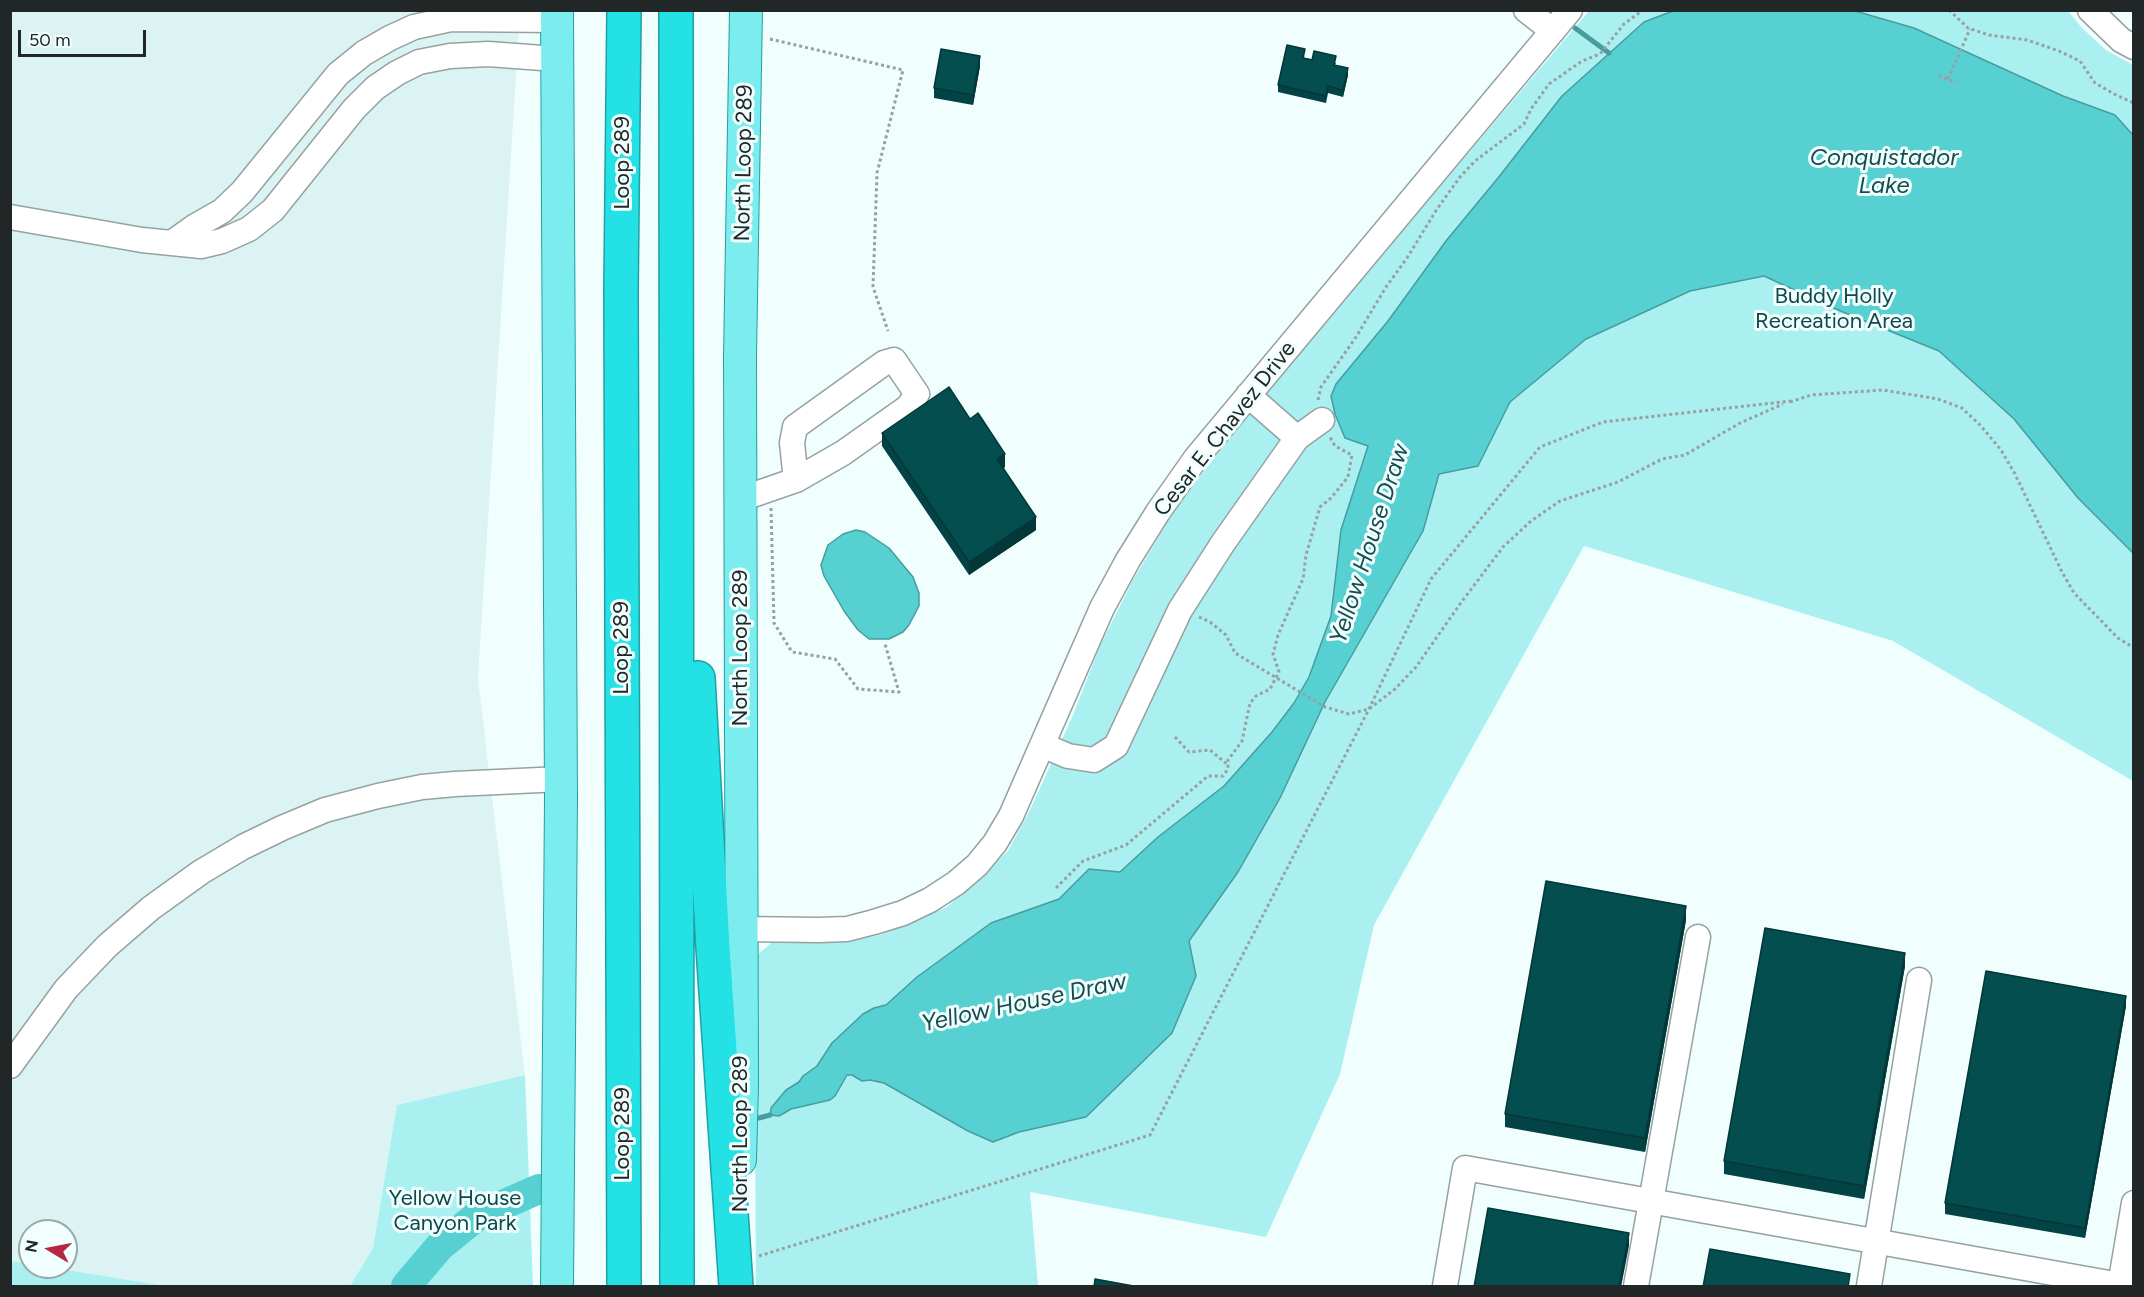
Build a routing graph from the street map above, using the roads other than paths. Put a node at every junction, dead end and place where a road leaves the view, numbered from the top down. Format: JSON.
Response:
{"nodes":[{"id":1,"x":607,"y":10,"type":"edge"},
{"id":2,"x":624,"y":10,"type":"edge"},
{"id":3,"x":676,"y":10,"type":"edge"},
{"id":4,"x":691,"y":10,"type":"edge"},
{"id":5,"x":746,"y":10,"type":"edge"},
{"id":6,"x":1526,"y":10,"type":"edge"},
{"id":7,"x":1570,"y":10,"type":"edge"},
{"id":8,"x":2090,"y":10,"type":"edge"},
{"id":9,"x":557,"y":15,"type":"edge"},
{"id":10,"x":1553,"y":31,"type":"junction"},
{"id":11,"x":2133,"y":47,"type":"edge"},
{"id":12,"x":556,"y":59,"type":"junction"},
{"id":13,"x":676,"y":147,"type":"junction"},
{"id":14,"x":10,"y":217,"type":"edge"},
{"id":15,"x":173,"y":242,"type":"junction"},
{"id":16,"x":621,"y":290,"type":"junction"},
{"id":17,"x":1248,"y":395,"type":"junction"},
{"id":18,"x":1322,"y":420,"type":"road end"},
{"id":19,"x":676,"y":423,"type":"junction"},
{"id":20,"x":1297,"y":438,"type":"junction"},
{"id":21,"x":796,"y":480,"type":"junction"},
{"id":22,"x":741,"y":500,"type":"junction"},
{"id":23,"x":1042,"y":746,"type":"junction"},
{"id":24,"x":561,"y":779,"type":"junction"},
{"id":25,"x":740,"y":929,"type":"junction"},
{"id":26,"x":1698,"y":937,"type":"dead end"},
{"id":27,"x":1920,"y":980,"type":"dead end"},
{"id":28,"x":10,"y":1066,"type":"edge"},
{"id":29,"x":623,"y":1134,"type":"junction"},
{"id":30,"x":1650,"y":1201,"type":"junction"},
{"id":31,"x":2133,"y":1203,"type":"edge"},
{"id":32,"x":1877,"y":1242,"type":"junction"},
{"id":33,"x":739,"y":1278,"type":"edge"},
{"id":34,"x":2120,"y":1286,"type":"edge"},
{"id":35,"x":557,"y":1287,"type":"edge"},
{"id":36,"x":605,"y":1287,"type":"edge"},
{"id":37,"x":624,"y":1287,"type":"edge"},
{"id":38,"x":677,"y":1287,"type":"edge"},
{"id":39,"x":1444,"y":1287,"type":"edge"},
{"id":40,"x":1636,"y":1287,"type":"edge"},
{"id":41,"x":1869,"y":1287,"type":"edge"}],
"edges":[{"from":1,"to":16,"type":"highway"},
{"from":2,"to":16,"type":"highway","name":"Loop 289"},
{"from":3,"to":13,"type":"highway"},
{"from":4,"to":13,"type":"highway"},
{"from":5,"to":22,"type":"main road","name":"North Loop 289"},
{"from":6,"to":10,"type":"street"},
{"from":7,"to":10,"type":"street","name":"Cesar E. Chavez Drive"},
{"from":8,"to":11,"type":"street"},
{"from":9,"to":12,"type":"main road"},
{"from":9,"to":15,"type":"street"},
{"from":10,"to":17,"type":"street","name":"Cesar E. Chavez Drive"},
{"from":12,"to":15,"type":"street"},
{"from":12,"to":24,"type":"main road"},
{"from":13,"to":19,"type":"highway"},
{"from":14,"to":15,"type":"street"},
{"from":16,"to":29,"type":"highway","name":"Loop 289"},
{"from":17,"to":20,"type":"street"},
{"from":17,"to":23,"type":"street","name":"Cesar E. Chavez Drive"},
{"from":18,"to":20,"type":"street"},
{"from":19,"to":33,"type":"highway"},
{"from":19,"to":38,"type":"highway"},
{"from":20,"to":23,"type":"street"},
{"from":21,"to":21,"type":"street"},
{"from":21,"to":22,"type":"street"},
{"from":22,"to":25,"type":"main road","name":"North Loop 289"},
{"from":23,"to":25,"type":"street","name":"Cesar E. Chavez Drive"},
{"from":24,"to":28,"type":"street"},
{"from":24,"to":35,"type":"main road"},
{"from":25,"to":33,"type":"main road","name":"North Loop 289"},
{"from":26,"to":30,"type":"street"},
{"from":27,"to":32,"type":"street"},
{"from":29,"to":36,"type":"highway"},
{"from":29,"to":37,"type":"highway","name":"Loop 289"},
{"from":30,"to":32,"type":"street"},
{"from":30,"to":39,"type":"street"},
{"from":30,"to":40,"type":"street"},
{"from":31,"to":34,"type":"street"},
{"from":32,"to":34,"type":"street"},
{"from":32,"to":41,"type":"street"}]}
